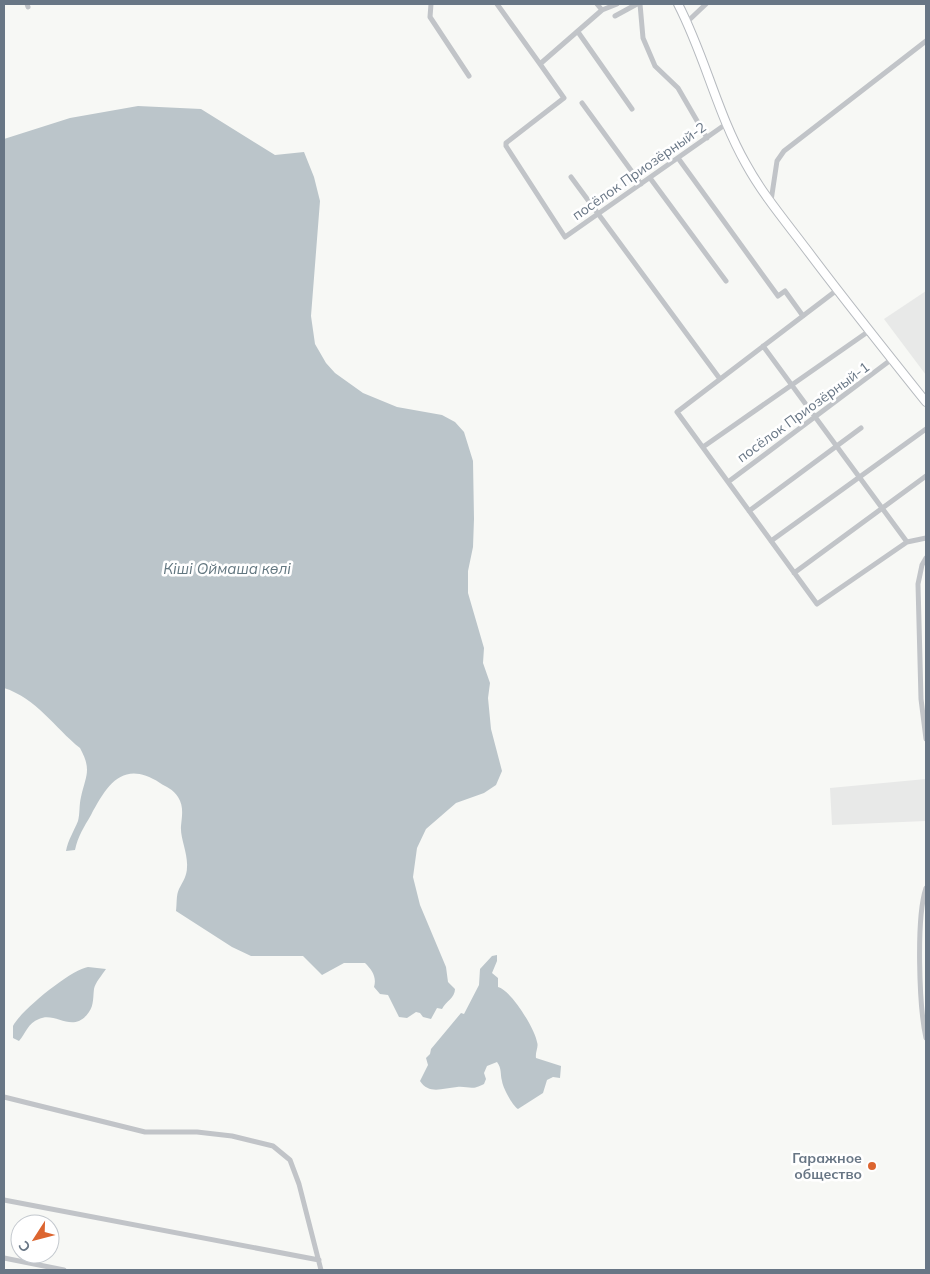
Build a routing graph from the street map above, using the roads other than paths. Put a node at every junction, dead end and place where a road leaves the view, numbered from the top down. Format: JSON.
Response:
{"nodes":[{"id":1,"x":431,"y":4,"type":"edge"},
{"id":2,"x":497,"y":4,"type":"edge"},
{"id":3,"x":597,"y":4,"type":"edge"},
{"id":4,"x":617,"y":4,"type":"edge"},
{"id":5,"x":638,"y":4,"type":"edge"},
{"id":6,"x":678,"y":4,"type":"edge"},
{"id":7,"x":706,"y":4,"type":"edge"},
{"id":8,"x":602,"y":10,"type":"junction"},
{"id":9,"x":615,"y":16,"type":"dead end"},
{"id":10,"x":688,"y":22,"type":"junction"},
{"id":11,"x":578,"y":32,"type":"junction"},
{"id":12,"x":926,"y":41,"type":"edge"},
{"id":13,"x":540,"y":64,"type":"junction"},
{"id":14,"x":470,"y":76,"type":"dead end"},
{"id":15,"x":582,"y":103,"type":"dead end"},
{"id":16,"x":632,"y":109,"type":"dead end"},
{"id":17,"x":726,"y":124,"type":"junction"},
{"id":18,"x":706,"y":138,"type":"junction"},
{"id":19,"x":678,"y":158,"type":"junction"},
{"id":20,"x":571,"y":177,"type":"dead end"},
{"id":21,"x":650,"y":178,"type":"junction"},
{"id":22,"x":641,"y":184,"type":"junction"},
{"id":23,"x":770,"y":202,"type":"junction"},
{"id":24,"x":598,"y":214,"type":"junction"},
{"id":25,"x":726,"y":281,"type":"dead end"},
{"id":26,"x":837,"y":290,"type":"junction"},
{"id":27,"x":803,"y":316,"type":"junction"},
{"id":28,"x":869,"y":331,"type":"junction"},
{"id":29,"x":764,"y":346,"type":"junction"},
{"id":30,"x":892,"y":359,"type":"junction"},
{"id":31,"x":720,"y":380,"type":"junction"},
{"id":32,"x":791,"y":385,"type":"junction"},
{"id":33,"x":926,"y":402,"type":"edge"},
{"id":34,"x":815,"y":417,"type":"junction"},
{"id":35,"x":861,"y":428,"type":"dead end"},
{"id":36,"x":926,"y":429,"type":"edge"},
{"id":37,"x":703,"y":447,"type":"junction"},
{"id":38,"x":838,"y":447,"type":"junction"},
{"id":39,"x":926,"y":476,"type":"edge"},
{"id":40,"x":860,"y":477,"type":"junction"},
{"id":41,"x":728,"y":482,"type":"junction"},
{"id":42,"x":882,"y":508,"type":"junction"},
{"id":43,"x":749,"y":512,"type":"junction"},
{"id":44,"x":926,"y":538,"type":"edge"},
{"id":45,"x":771,"y":541,"type":"junction"},
{"id":46,"x":907,"y":542,"type":"junction"},
{"id":47,"x":926,"y":558,"type":"edge"},
{"id":48,"x":794,"y":573,"type":"junction"},
{"id":49,"x":926,"y":739,"type":"edge"},
{"id":50,"x":926,"y":888,"type":"edge"},
{"id":51,"x":926,"y":1038,"type":"edge"},
{"id":52,"x":4,"y":1097,"type":"edge"},
{"id":53,"x":4,"y":1200,"type":"edge"},
{"id":54,"x":4,"y":1258,"type":"edge"},
{"id":55,"x":319,"y":1260,"type":"junction"},
{"id":56,"x":64,"y":1270,"type":"edge"},
{"id":57,"x":321,"y":1270,"type":"edge"}],
"edges":[{"from":1,"to":14,"type":"street"},
{"from":2,"to":13,"type":"street"},
{"from":3,"to":8,"type":"street"},
{"from":4,"to":8,"type":"street"},
{"from":5,"to":9,"type":"street"},
{"from":5,"to":18,"type":"street"},
{"from":6,"to":10,"type":"street"},
{"from":7,"to":10,"type":"street"},
{"from":8,"to":11,"type":"street"},
{"from":10,"to":17,"type":"street"},
{"from":11,"to":13,"type":"street"},
{"from":11,"to":16,"type":"street"},
{"from":12,"to":23,"type":"street"},
{"from":13,"to":24,"type":"street","name":"посёлок Приозёрный-2"},
{"from":15,"to":22,"type":"street"},
{"from":17,"to":18,"type":"street","name":"посёлок Приозёрный-2"},
{"from":17,"to":23,"type":"street"},
{"from":18,"to":19,"type":"street","name":"посёлок Приозёрный-2"},
{"from":19,"to":21,"type":"street","name":"посёлок Приозёрный-2"},
{"from":19,"to":27,"type":"street"},
{"from":20,"to":24,"type":"street"},
{"from":21,"to":22,"type":"street","name":"посёлок Приозёрный-2"},
{"from":21,"to":25,"type":"street"},
{"from":22,"to":24,"type":"street","name":"посёлок Приозёрный-2"},
{"from":23,"to":26,"type":"street"},
{"from":24,"to":31,"type":"street"},
{"from":26,"to":27,"type":"street"},
{"from":26,"to":28,"type":"street"},
{"from":27,"to":29,"type":"street"},
{"from":28,"to":30,"type":"street"},
{"from":28,"to":32,"type":"street"},
{"from":29,"to":31,"type":"street"},
{"from":29,"to":32,"type":"street"},
{"from":30,"to":33,"type":"street"},
{"from":30,"to":34,"type":"street","name":"посёлок Приозёрный-1"},
{"from":31,"to":37,"type":"street"},
{"from":32,"to":34,"type":"street"},
{"from":32,"to":37,"type":"street"},
{"from":34,"to":38,"type":"street"},
{"from":34,"to":41,"type":"street","name":"посёлок Приозёрный-1"},
{"from":35,"to":38,"type":"street"},
{"from":36,"to":40,"type":"street"},
{"from":37,"to":41,"type":"street"},
{"from":38,"to":40,"type":"street"},
{"from":38,"to":43,"type":"street"},
{"from":39,"to":42,"type":"street"},
{"from":40,"to":42,"type":"street"},
{"from":40,"to":45,"type":"street"},
{"from":41,"to":43,"type":"street"},
{"from":42,"to":46,"type":"street"},
{"from":42,"to":48,"type":"street"},
{"from":43,"to":45,"type":"street"},
{"from":44,"to":46,"type":"street"},
{"from":45,"to":48,"type":"street"},
{"from":46,"to":48,"type":"street"},
{"from":47,"to":49,"type":"street"},
{"from":50,"to":51,"type":"street"},
{"from":52,"to":55,"type":"street"},
{"from":53,"to":55,"type":"street"},
{"from":54,"to":56,"type":"street"},
{"from":55,"to":57,"type":"street"}]}
